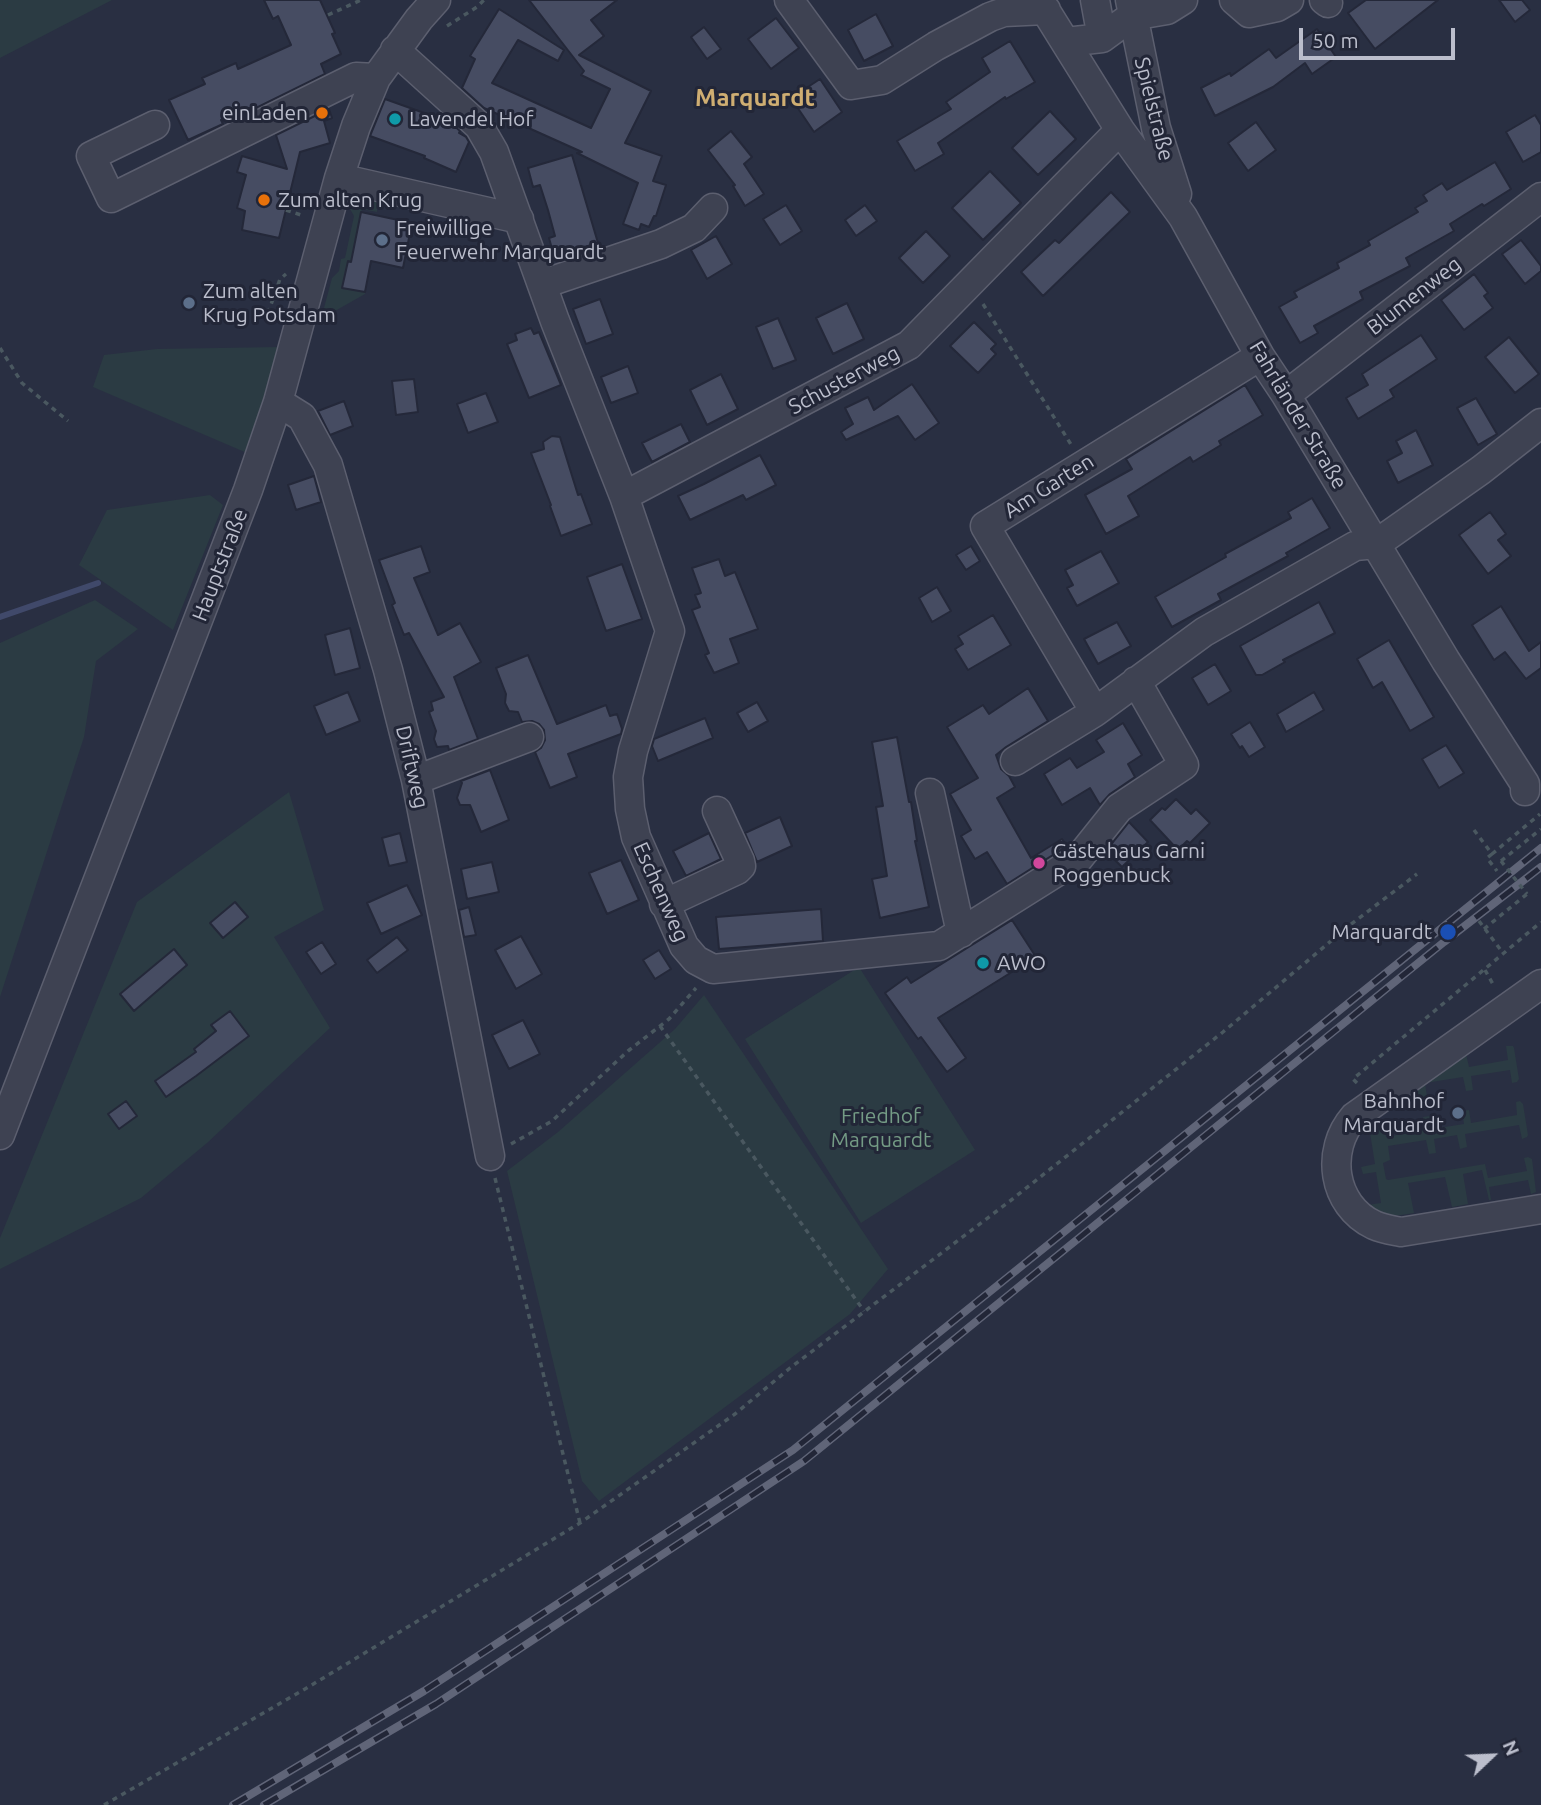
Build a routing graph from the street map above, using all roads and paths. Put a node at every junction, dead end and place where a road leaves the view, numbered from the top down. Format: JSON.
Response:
{"nodes":[{"id":1,"x":361,"y":0,"type":"edge"},
{"id":2,"x":436,"y":0,"type":"edge"},
{"id":3,"x":789,"y":0,"type":"edge"},
{"id":4,"x":1094,"y":0,"type":"edge"},
{"id":5,"x":1183,"y":0,"type":"edge"},
{"id":6,"x":1234,"y":0,"type":"edge"},
{"id":7,"x":1289,"y":0,"type":"edge"},
{"id":8,"x":1043,"y":5,"type":"edge"},
{"id":9,"x":1131,"y":8,"type":"edge"},
{"id":10,"x":328,"y":15,"type":"dead end"},
{"id":11,"x":1102,"y":37,"type":"junction"},
{"id":12,"x":1066,"y":42,"type":"junction"},
{"id":13,"x":396,"y":50,"type":"junction"},
{"id":14,"x":376,"y":78,"type":"junction"},
{"id":15,"x":155,"y":125,"type":"dead end"},
{"id":16,"x":1121,"y":130,"type":"junction"},
{"id":17,"x":339,"y":178,"type":"junction"},
{"id":18,"x":1541,"y":197,"type":"edge"},
{"id":19,"x":713,"y":208,"type":"dead end"},
{"id":20,"x":1184,"y":217,"type":"junction"},
{"id":21,"x":519,"y":219,"type":"junction"},
{"id":22,"x":543,"y":284,"type":"junction"},
{"id":23,"x":971,"y":285,"type":"junction"},
{"id":24,"x":0,"y":348,"type":"edge"},
{"id":25,"x":1260,"y":356,"type":"junction"},
{"id":26,"x":1286,"y":395,"type":"junction"},
{"id":27,"x":278,"y":402,"type":"junction"},
{"id":28,"x":68,"y":421,"type":"dead end"},
{"id":29,"x":1541,"y":422,"type":"edge"},
{"id":30,"x":1083,"y":464,"type":"junction"},
{"id":31,"x":624,"y":496,"type":"junction"},
{"id":32,"x":1376,"y":544,"type":"junction"},
{"id":33,"x":1136,"y":681,"type":"junction"},
{"id":34,"x":1095,"y":712,"type":"junction"},
{"id":35,"x":528,"y":737,"type":"dead end"},
{"id":36,"x":1015,"y":761,"type":"dead end"},
{"id":37,"x":416,"y":780,"type":"junction"},
{"id":38,"x":930,"y":793,"type":"dead end"},
{"id":39,"x":1532,"y":802,"type":"edge"},
{"id":40,"x":718,"y":811,"type":"dead end"},
{"id":41,"x":1541,"y":829,"type":"edge"},
{"id":42,"x":1474,"y":830,"type":"dead end"},
{"id":43,"x":1492,"y":854,"type":"junction"},
{"id":44,"x":1497,"y":872,"type":"dead end"},
{"id":45,"x":1417,"y":874,"type":"dead end"},
{"id":46,"x":664,"y":904,"type":"junction"},
{"id":47,"x":1479,"y":921,"type":"dead end"},
{"id":48,"x":1541,"y":922,"type":"edge"},
{"id":49,"x":1484,"y":929,"type":"junction"},
{"id":50,"x":961,"y":933,"type":"junction"},
{"id":51,"x":1503,"y":953,"type":"junction"},
{"id":52,"x":713,"y":969,"type":"junction"},
{"id":53,"x":1485,"y":969,"type":"junction"},
{"id":54,"x":1541,"y":984,"type":"edge"},
{"id":55,"x":1494,"y":986,"type":"dead end"},
{"id":56,"x":660,"y":1026,"type":"junction"},
{"id":57,"x":1357,"y":1083,"type":"dead end"},
{"id":58,"x":0,"y":1135,"type":"edge"},
{"id":59,"x":490,"y":1156,"type":"junction"},
{"id":60,"x":1541,"y":1209,"type":"edge"},
{"id":61,"x":864,"y":1311,"type":"junction"},
{"id":62,"x":580,"y":1523,"type":"junction"},
{"id":63,"x":104,"y":1805,"type":"edge"}],
"edges":[{"from":1,"to":10,"type":"path"},
{"from":2,"to":13,"type":"street","name":"Hauptstraße"},
{"from":3,"to":8,"type":"street","name":"Fahrländer Straße"},
{"from":4,"to":11,"type":"street"},
{"from":5,"to":9,"type":"street"},
{"from":6,"to":7,"type":"street"},
{"from":8,"to":12,"type":"street","name":"Fahrländer Straße"},
{"from":9,"to":11,"type":"street"},
{"from":9,"to":20,"type":"street","name":"Spielstraße"},
{"from":11,"to":12,"type":"street"},
{"from":12,"to":16,"type":"street","name":"Fahrländer Straße"},
{"from":13,"to":14,"type":"street","name":"Hauptstraße"},
{"from":13,"to":21,"type":"street","name":"Eschenweg"},
{"from":14,"to":15,"type":"street"},
{"from":14,"to":17,"type":"street","name":"Hauptstraße"},
{"from":16,"to":20,"type":"street","name":"Fahrländer Straße"},
{"from":16,"to":23,"type":"street","name":"Schusterweg"},
{"from":17,"to":21,"type":"street"},
{"from":17,"to":27,"type":"street","name":"Hauptstraße"},
{"from":18,"to":26,"type":"street","name":"Blumenweg"},
{"from":19,"to":22,"type":"street"},
{"from":20,"to":25,"type":"street","name":"Fahrländer Straße"},
{"from":21,"to":22,"type":"street","name":"Eschenweg"},
{"from":22,"to":31,"type":"street","name":"Eschenweg"},
{"from":23,"to":30,"type":"path"},
{"from":23,"to":31,"type":"street","name":"Schusterweg"},
{"from":24,"to":28,"type":"path"},
{"from":25,"to":26,"type":"street","name":"Fahrländer Straße"},
{"from":25,"to":30,"type":"street","name":"Am Garten"},
{"from":26,"to":32,"type":"street","name":"Fahrländer Straße"},
{"from":27,"to":37,"type":"street","name":"Driftweg"},
{"from":27,"to":58,"type":"street","name":"Hauptstraße"},
{"from":29,"to":32,"type":"street"},
{"from":30,"to":34,"type":"street","name":"Am Garten"},
{"from":31,"to":46,"type":"street","name":"Eschenweg"},
{"from":32,"to":33,"type":"street"},
{"from":32,"to":39,"type":"street","name":"Fahrländer Straße"},
{"from":33,"to":34,"type":"street"},
{"from":33,"to":50,"type":"street"},
{"from":34,"to":36,"type":"street"},
{"from":35,"to":37,"type":"street"},
{"from":37,"to":59,"type":"street","name":"Driftweg"},
{"from":38,"to":50,"type":"street"},
{"from":39,"to":43,"type":"path"},
{"from":40,"to":46,"type":"street"},
{"from":41,"to":49,"type":"path","bridge":true},
{"from":42,"to":43,"type":"path"},
{"from":43,"to":44,"type":"path"},
{"from":45,"to":61,"type":"path"},
{"from":46,"to":52,"type":"street","name":"Eschenweg"},
{"from":47,"to":49,"type":"path"},
{"from":48,"to":51,"type":"path"},
{"from":49,"to":51,"type":"path"},
{"from":50,"to":52,"type":"street"},
{"from":51,"to":53,"type":"path"},
{"from":52,"to":56,"type":"path"},
{"from":53,"to":55,"type":"path"},
{"from":53,"to":57,"type":"path"},
{"from":54,"to":60,"type":"street"},
{"from":56,"to":59,"type":"path"},
{"from":56,"to":61,"type":"path"},
{"from":59,"to":62,"type":"path"},
{"from":61,"to":62,"type":"path"},
{"from":62,"to":63,"type":"path"}]}
